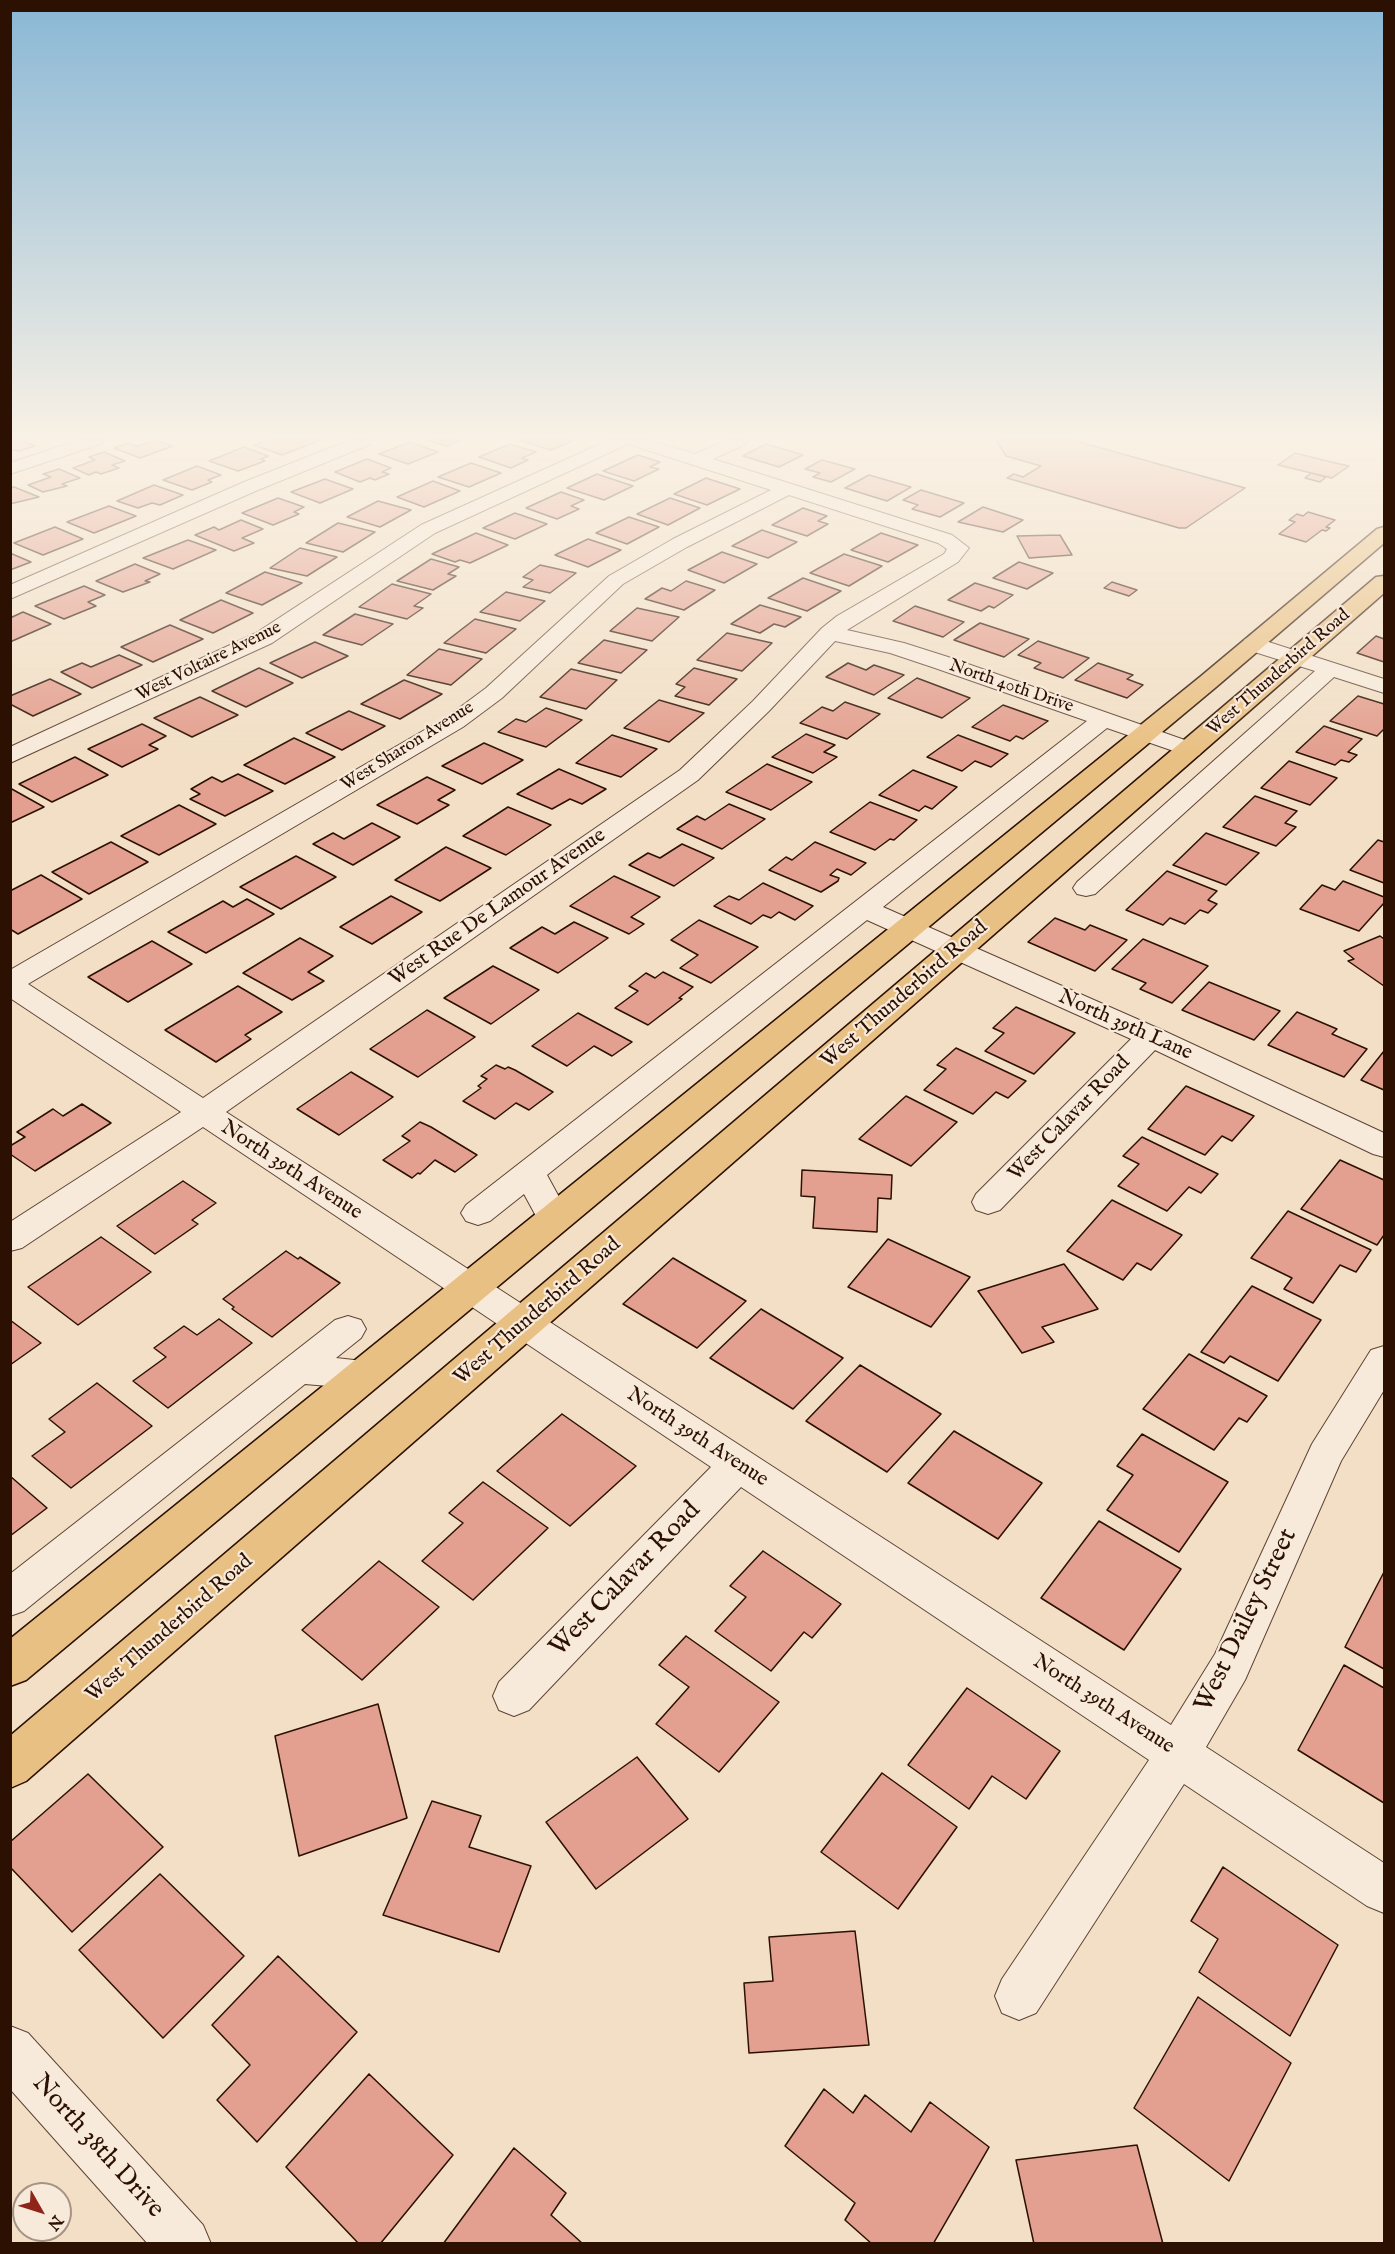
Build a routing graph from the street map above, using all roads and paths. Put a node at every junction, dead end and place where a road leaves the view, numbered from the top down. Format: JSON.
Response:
{"nodes":[{"id":1,"x":118,"y":545,"type":"edge"},
{"id":2,"x":404,"y":545,"type":"edge"},
{"id":3,"x":677,"y":545,"type":"edge"},
{"id":4,"x":955,"y":545,"type":"edge"},
{"id":5,"x":1370,"y":545,"type":"edge"},
{"id":6,"x":1384,"y":582,"type":"edge"},
{"id":7,"x":10,"y":593,"type":"edge"},
{"id":8,"x":830,"y":633,"type":"junction"},
{"id":9,"x":1253,"y":644,"type":"junction"},
{"id":10,"x":1297,"y":658,"type":"junction"},
{"id":11,"x":1330,"y":669,"type":"junction"},
{"id":12,"x":1384,"y":686,"type":"edge"},
{"id":13,"x":1103,"y":720,"type":"junction"},
{"id":14,"x":1144,"y":734,"type":"junction"},
{"id":15,"x":1191,"y":750,"type":"junction"},
{"id":16,"x":10,"y":756,"type":"edge"},
{"id":17,"x":1065,"y":858,"type":"junction"},
{"id":18,"x":1118,"y":859,"type":"junction"},
{"id":19,"x":1086,"y":888,"type":"dead end"},
{"id":20,"x":864,"y":909,"type":"junction"},
{"id":21,"x":908,"y":929,"type":"junction"},
{"id":22,"x":956,"y":950,"type":"junction"},
{"id":23,"x":10,"y":984,"type":"edge"},
{"id":24,"x":1151,"y":1037,"type":"junction"},
{"id":25,"x":203,"y":1112,"type":"junction"},
{"id":26,"x":1384,"y":1146,"type":"edge"},
{"id":27,"x":530,"y":1172,"type":"junction"},
{"id":28,"x":988,"y":1202,"type":"dead end"},
{"id":29,"x":478,"y":1213,"type":"dead end"},
{"id":30,"x":554,"y":1219,"type":"junction"},
{"id":31,"x":10,"y":1239,"type":"edge"},
{"id":32,"x":469,"y":1288,"type":"junction"},
{"id":33,"x":524,"y":1324,"type":"junction"},
{"id":34,"x":348,"y":1329,"type":"dead end"},
{"id":35,"x":1384,"y":1359,"type":"edge"},
{"id":36,"x":299,"y":1369,"type":"junction"},
{"id":37,"x":363,"y":1376,"type":"junction"},
{"id":38,"x":738,"y":1465,"type":"junction"},
{"id":39,"x":10,"y":1598,"type":"edge"},
{"id":40,"x":10,"y":1666,"type":"edge"},
{"id":41,"x":514,"y":1696,"type":"dead end"},
{"id":42,"x":1178,"y":1754,"type":"junction"},
{"id":43,"x":10,"y":1766,"type":"edge"},
{"id":44,"x":1384,"y":1890,"type":"edge"},
{"id":45,"x":1018,"y":1996,"type":"dead end"},
{"id":46,"x":10,"y":2050,"type":"edge"},
{"id":47,"x":184,"y":2244,"type":"edge"}],
"edges":[{"from":1,"to":7,"type":"street"},
{"from":2,"to":16,"type":"street","name":"West Voltaire Avenue"},
{"from":3,"to":23,"type":"street","name":"West Sharon Avenue"},
{"from":4,"to":8,"type":"street","name":"West Rue De Lamour Avenue"},
{"from":5,"to":9,"type":"main road","name":"West Thunderbird Road"},
{"from":6,"to":10,"type":"main road","name":"West Thunderbird Road"},
{"from":8,"to":13,"type":"street","name":"North 40th Drive"},
{"from":8,"to":25,"type":"street","name":"West Rue De Lamour Avenue"},
{"from":9,"to":10,"type":"street"},
{"from":9,"to":14,"type":"main road","name":"West Thunderbird Road"},
{"from":10,"to":11,"type":"street"},
{"from":10,"to":15,"type":"main road","name":"West Thunderbird Road"},
{"from":11,"to":12,"type":"street"},
{"from":11,"to":18,"type":"street","name":"West Thunderbird Road"},
{"from":13,"to":14,"type":"street","name":"North 40th Drive"},
{"from":13,"to":20,"type":"street"},
{"from":14,"to":15,"type":"street","name":"North 40th Drive"},
{"from":14,"to":21,"type":"main road","name":"West Thunderbird Road"},
{"from":15,"to":17,"type":"main road","name":"West Thunderbird Road"},
{"from":17,"to":18,"type":"street"},
{"from":17,"to":22,"type":"main road","name":"West Thunderbird Road"},
{"from":18,"to":19,"type":"street","name":"West Thunderbird Road"},
{"from":20,"to":21,"type":"street","name":"North 39th Lane"},
{"from":20,"to":27,"type":"street"},
{"from":21,"to":22,"type":"street","name":"North 39th Lane"},
{"from":21,"to":30,"type":"main road","name":"West Thunderbird Road"},
{"from":22,"to":24,"type":"street","name":"North 39th Lane"},
{"from":22,"to":33,"type":"main road","name":"West Thunderbird Road"},
{"from":23,"to":25,"type":"street","name":"North 39th Avenue"},
{"from":24,"to":26,"type":"street","name":"North 39th Lane"},
{"from":24,"to":28,"type":"street","name":"West Calavar Road"},
{"from":25,"to":31,"type":"street","name":"West Rue De Lamour Avenue"},
{"from":25,"to":32,"type":"street","name":"North 39th Avenue"},
{"from":27,"to":29,"type":"street"},
{"from":27,"to":30,"type":"street"},
{"from":30,"to":32,"type":"main road","name":"West Thunderbird Road"},
{"from":32,"to":33,"type":"street","name":"North 39th Avenue"},
{"from":32,"to":37,"type":"main road","name":"West Thunderbird Road"},
{"from":33,"to":38,"type":"street","name":"North 39th Avenue"},
{"from":33,"to":43,"type":"main road","name":"West Thunderbird Road"},
{"from":34,"to":36,"type":"street"},
{"from":35,"to":42,"type":"street","name":"West Dailey Street"},
{"from":36,"to":37,"type":"street"},
{"from":36,"to":39,"type":"street"},
{"from":37,"to":40,"type":"main road","name":"West Thunderbird Road"},
{"from":38,"to":41,"type":"street","name":"West Calavar Road"},
{"from":38,"to":42,"type":"street","name":"North 39th Avenue"},
{"from":42,"to":44,"type":"street","name":"North 39th Avenue"},
{"from":42,"to":45,"type":"street","name":"West Dailey Street"},
{"from":46,"to":47,"type":"street","name":"North 38th Drive"}]}
